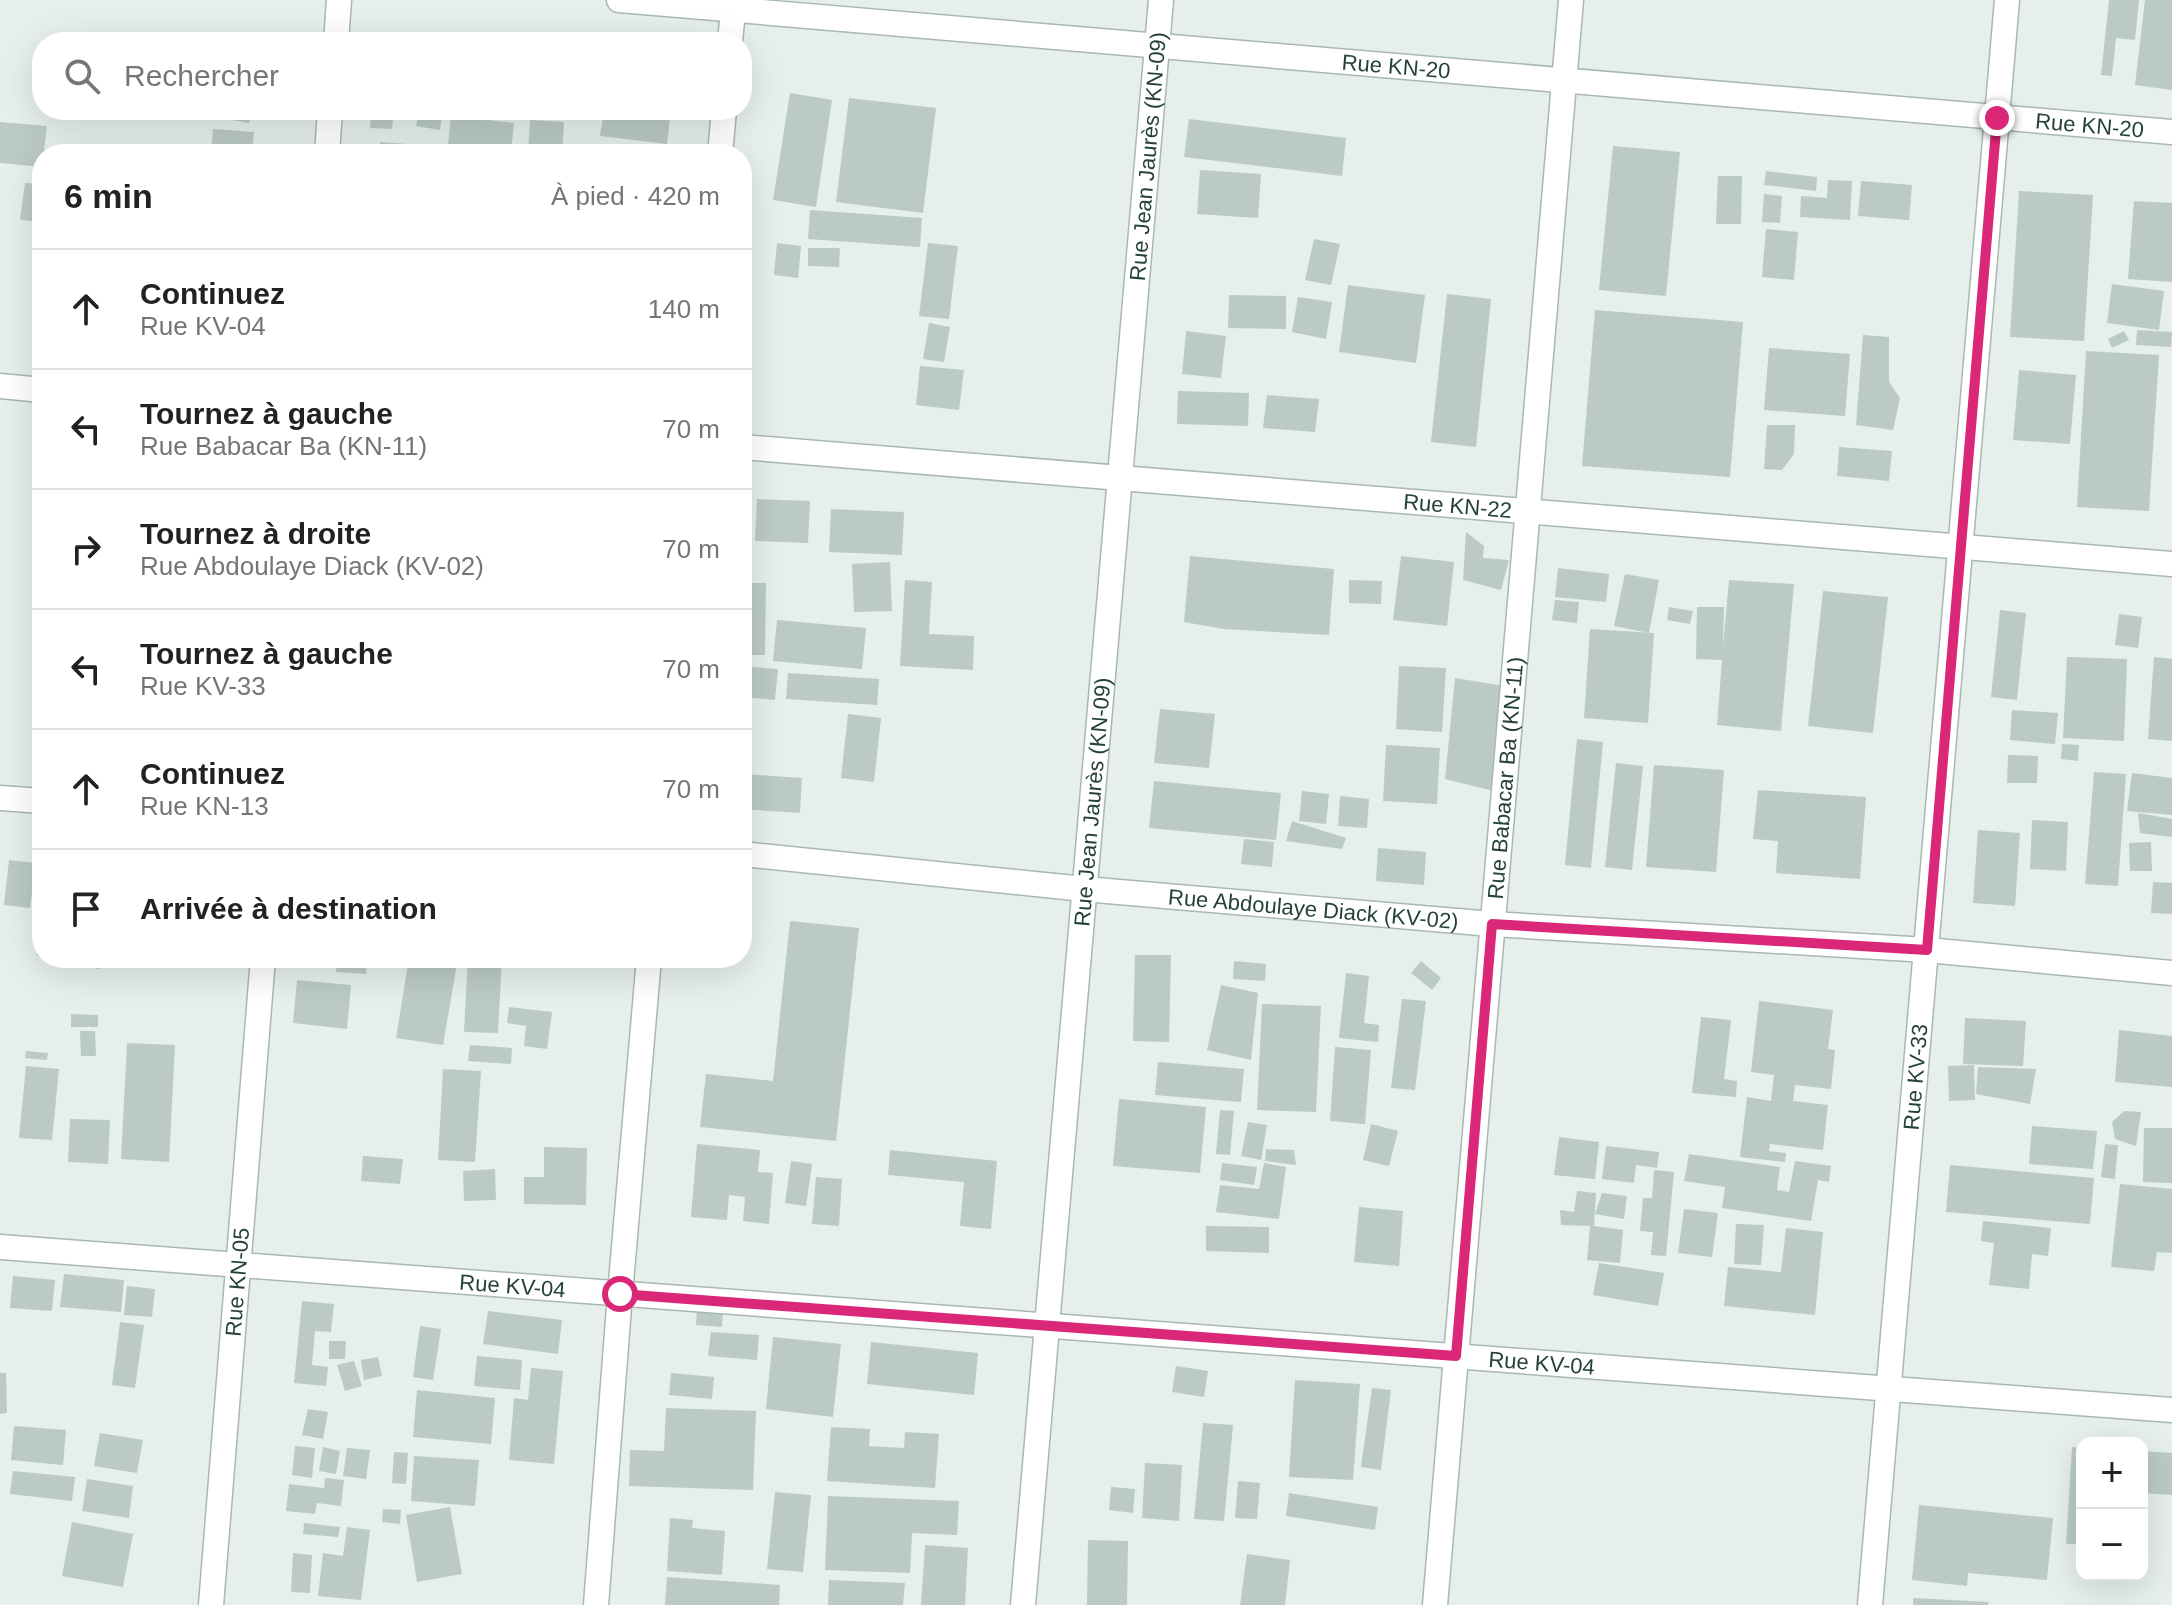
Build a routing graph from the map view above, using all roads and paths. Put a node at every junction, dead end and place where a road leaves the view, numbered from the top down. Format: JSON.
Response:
{"nodes":[{"id":1,"x":339,"y":0,"type":"edge"},
{"id":2,"x":619,"y":0,"type":"edge"},
{"id":3,"x":1161,"y":0,"type":"edge"},
{"id":4,"x":1571,"y":0,"type":"edge"},
{"id":5,"x":2007,"y":0,"type":"edge"},
{"id":6,"x":733,"y":5,"type":"edge"},
{"id":7,"x":337,"y":32,"type":"edge"},
{"id":8,"x":731,"y":32,"type":"edge"},
{"id":9,"x":1158,"y":46,"type":"junction"},
{"id":10,"x":1564,"y":81,"type":"junction"},
{"id":11,"x":1997,"y":118,"type":"junction"},
{"id":12,"x":329,"y":120,"type":"edge"},
{"id":13,"x":723,"y":120,"type":"edge"},
{"id":14,"x":2172,"y":132,"type":"edge"},
{"id":15,"x":328,"y":144,"type":"edge"},
{"id":16,"x":721,"y":144,"type":"edge"},
{"id":17,"x":0,"y":386,"type":"edge"},
{"id":18,"x":32,"y":389,"type":"edge"},
{"id":19,"x":752,"y":448,"type":"edge"},
{"id":20,"x":1120,"y":478,"type":"junction"},
{"id":21,"x":1527,"y":512,"type":"junction"},
{"id":22,"x":1961,"y":547,"type":"junction"},
{"id":23,"x":2172,"y":564,"type":"edge"},
{"id":24,"x":0,"y":798,"type":"edge"},
{"id":25,"x":32,"y":800,"type":"edge"},
{"id":26,"x":752,"y":855,"type":"edge"},
{"id":27,"x":1084,"y":889,"type":"junction"},
{"id":28,"x":1492,"y":924,"type":"junction"},
{"id":29,"x":1927,"y":950,"type":"junction"},
{"id":30,"x":262,"y":968,"type":"edge"},
{"id":31,"x":648,"y":968,"type":"edge"},
{"id":32,"x":2172,"y":973,"type":"edge"},
{"id":33,"x":0,"y":1247,"type":"edge"},
{"id":34,"x":238,"y":1265,"type":"junction"},
{"id":35,"x":620,"y":1294,"type":"junction"},
{"id":36,"x":1047,"y":1325,"type":"junction"},
{"id":37,"x":1456,"y":1356,"type":"junction"},
{"id":38,"x":1889,"y":1389,"type":"junction"},
{"id":39,"x":2172,"y":1410,"type":"edge"},
{"id":40,"x":211,"y":1605,"type":"edge"},
{"id":41,"x":596,"y":1605,"type":"edge"},
{"id":42,"x":1023,"y":1605,"type":"edge"},
{"id":43,"x":1435,"y":1605,"type":"edge"},
{"id":44,"x":1870,"y":1605,"type":"edge"}],
"edges":[{"from":1,"to":7,"type":"street"},
{"from":2,"to":6,"type":"street","name":"Rue KN-20"},
{"from":3,"to":9,"type":"street","name":"Rue Jean Jaurès (KN-09)"},
{"from":4,"to":10,"type":"street","name":"Rue Babacar Ba (KN-11)"},
{"from":5,"to":11,"type":"street","name":"Rue KV-33"},
{"from":6,"to":8,"type":"street"},
{"from":6,"to":9,"type":"street","name":"Rue KN-20"},
{"from":9,"to":10,"type":"street","name":"Rue KN-20"},
{"from":9,"to":20,"type":"street","name":"Rue Jean Jaurès (KN-09)"},
{"from":10,"to":11,"type":"street","name":"Rue KN-20"},
{"from":10,"to":21,"type":"street","name":"Rue Babacar Ba (KN-11)"},
{"from":11,"to":14,"type":"street","name":"Rue KN-20"},
{"from":11,"to":22,"type":"street","name":"Rue KV-33"},
{"from":12,"to":15,"type":"street"},
{"from":13,"to":16,"type":"street"},
{"from":17,"to":18,"type":"street"},
{"from":19,"to":20,"type":"street","name":"Rue KN-22"},
{"from":20,"to":21,"type":"street","name":"Rue KN-22"},
{"from":20,"to":27,"type":"street","name":"Rue Jean Jaurès (KN-09)"},
{"from":21,"to":22,"type":"street","name":"Rue KN-22"},
{"from":21,"to":28,"type":"street","name":"Rue Babacar Ba (KN-11)"},
{"from":22,"to":23,"type":"street","name":"Rue KN-22"},
{"from":22,"to":29,"type":"street","name":"Rue KV-33"},
{"from":24,"to":25,"type":"street"},
{"from":26,"to":27,"type":"street","name":"Rue Abdoulaye Diack (KV-02)"},
{"from":27,"to":28,"type":"street","name":"Rue Abdoulaye Diack (KV-02)"},
{"from":27,"to":36,"type":"street","name":"Rue Jean Jaurès (KN-09)"},
{"from":28,"to":29,"type":"street","name":"Rue Abdoulaye Diack (KV-02)"},
{"from":28,"to":37,"type":"street","name":"Rue Babacar Ba (KN-11)"},
{"from":29,"to":32,"type":"street","name":"Rue Abdoulaye Diack (KV-02)"},
{"from":29,"to":38,"type":"street","name":"Rue KV-33"},
{"from":30,"to":34,"type":"street","name":"Rue KN-05"},
{"from":31,"to":35,"type":"street"},
{"from":33,"to":34,"type":"street","name":"Rue KV-04"},
{"from":34,"to":35,"type":"street","name":"Rue KV-04"},
{"from":34,"to":40,"type":"street","name":"Rue KN-05"},
{"from":35,"to":36,"type":"street","name":"Rue KV-04"},
{"from":35,"to":41,"type":"street"},
{"from":36,"to":37,"type":"street","name":"Rue KV-04"},
{"from":36,"to":42,"type":"street","name":"Rue Jean Jaurès (KN-09)"},
{"from":37,"to":38,"type":"street","name":"Rue KV-04"},
{"from":37,"to":43,"type":"street","name":"Rue Babacar Ba (KN-11)"},
{"from":38,"to":39,"type":"street","name":"Rue KV-04"},
{"from":38,"to":44,"type":"street","name":"Rue KV-33"}]}
